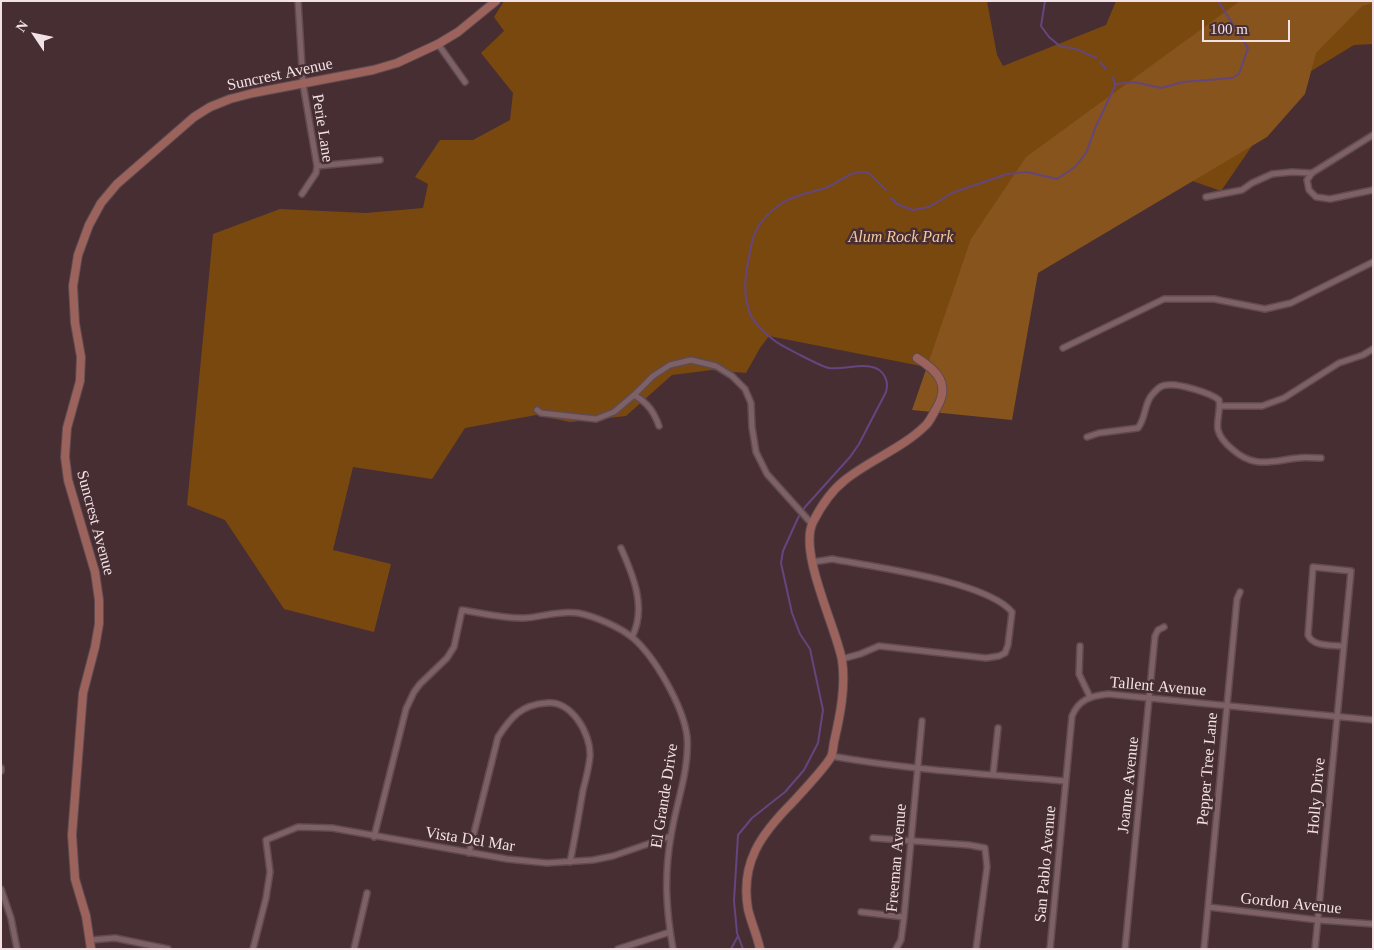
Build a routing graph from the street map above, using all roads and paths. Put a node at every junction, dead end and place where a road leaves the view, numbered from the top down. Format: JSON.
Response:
{"nodes":[{"id":1,"x":298,"y":1,"type":"edge"},
{"id":2,"x":496,"y":1,"type":"edge"},
{"id":3,"x":438,"y":44,"type":"junction"},
{"id":4,"x":465,"y":82,"type":"dead end"},
{"id":5,"x":302,"y":84,"type":"junction"},
{"id":6,"x":1373,"y":135,"type":"edge"},
{"id":7,"x":380,"y":160,"type":"dead end"},
{"id":8,"x":316,"y":166,"type":"junction"},
{"id":9,"x":1312,"y":173,"type":"junction"},
{"id":10,"x":1373,"y":190,"type":"edge"},
{"id":11,"x":302,"y":194,"type":"dead end"},
{"id":12,"x":1206,"y":197,"type":"dead end"},
{"id":13,"x":1373,"y":262,"type":"edge"},
{"id":14,"x":1063,"y":348,"type":"dead end"},
{"id":15,"x":1373,"y":349,"type":"edge"},
{"id":16,"x":917,"y":358,"type":"dead end"},
{"id":17,"x":634,"y":395,"type":"junction"},
{"id":18,"x":1220,"y":406,"type":"junction"},
{"id":19,"x":537,"y":410,"type":"dead end"},
{"id":20,"x":659,"y":426,"type":"dead end"},
{"id":21,"x":1087,"y":437,"type":"dead end"},
{"id":22,"x":1321,"y":458,"type":"dead end"},
{"id":23,"x":812,"y":524,"type":"junction"},
{"id":24,"x":621,"y":548,"type":"dead end"},
{"id":25,"x":813,"y":562,"type":"junction"},
{"id":26,"x":1240,"y":592,"type":"dead end"},
{"id":27,"x":1164,"y":627,"type":"dead end"},
{"id":28,"x":632,"y":638,"type":"junction"},
{"id":29,"x":1080,"y":646,"type":"dead end"},
{"id":30,"x":1344,"y":646,"type":"junction"},
{"id":31,"x":842,"y":659,"type":"junction"},
{"id":32,"x":1090,"y":697,"type":"junction"},
{"id":33,"x":1150,"y":698,"type":"junction"},
{"id":34,"x":1226,"y":706,"type":"junction"},
{"id":35,"x":1337,"y":716,"type":"junction"},
{"id":36,"x":1373,"y":720,"type":"edge"},
{"id":37,"x":922,"y":721,"type":"dead end"},
{"id":38,"x":998,"y":728,"type":"dead end"},
{"id":39,"x":831,"y":756,"type":"junction"},
{"id":40,"x":917,"y":768,"type":"junction"},
{"id":41,"x":993,"y":775,"type":"junction"},
{"id":42,"x":1066,"y":781,"type":"junction"},
{"id":43,"x":374,"y":836,"type":"junction"},
{"id":44,"x":671,"y":836,"type":"junction"},
{"id":45,"x":873,"y":838,"type":"dead end"},
{"id":46,"x":911,"y":841,"type":"junction"},
{"id":47,"x":469,"y":853,"type":"junction"},
{"id":48,"x":570,"y":862,"type":"junction"},
{"id":49,"x":1,"y":889,"type":"edge"},
{"id":50,"x":367,"y":893,"type":"dead end"},
{"id":51,"x":1208,"y":907,"type":"junction"},
{"id":52,"x":861,"y":912,"type":"dead end"},
{"id":53,"x":904,"y":917,"type":"junction"},
{"id":54,"x":1318,"y":920,"type":"junction"},
{"id":55,"x":1373,"y":924,"type":"edge"},
{"id":56,"x":670,"y":932,"type":"junction"},
{"id":57,"x":91,"y":940,"type":"junction"},
{"id":58,"x":17,"y":949,"type":"edge"},
{"id":59,"x":91,"y":949,"type":"edge"},
{"id":60,"x":168,"y":949,"type":"edge"},
{"id":61,"x":253,"y":949,"type":"edge"},
{"id":62,"x":354,"y":949,"type":"edge"},
{"id":63,"x":618,"y":949,"type":"edge"},
{"id":64,"x":673,"y":949,"type":"edge"},
{"id":65,"x":760,"y":949,"type":"edge"},
{"id":66,"x":896,"y":949,"type":"edge"},
{"id":67,"x":976,"y":949,"type":"edge"},
{"id":68,"x":1050,"y":949,"type":"edge"},
{"id":69,"x":1125,"y":949,"type":"edge"},
{"id":70,"x":1204,"y":949,"type":"edge"},
{"id":71,"x":1316,"y":949,"type":"edge"}],
"edges":[{"from":1,"to":5,"type":"street","name":"Perie Lane"},
{"from":2,"to":3,"type":"street","name":"Suncrest Avenue"},
{"from":3,"to":4,"type":"street"},
{"from":3,"to":5,"type":"street","name":"Suncrest Avenue"},
{"from":5,"to":8,"type":"street","name":"Perie Lane"},
{"from":5,"to":57,"type":"street","name":"Suncrest Avenue"},
{"from":6,"to":9,"type":"street"},
{"from":7,"to":8,"type":"street"},
{"from":8,"to":11,"type":"street","name":"Perie Lane"},
{"from":9,"to":10,"type":"street"},
{"from":9,"to":12,"type":"street"},
{"from":13,"to":14,"type":"street"},
{"from":15,"to":18,"type":"street"},
{"from":16,"to":23,"type":"street"},
{"from":17,"to":19,"type":"street"},
{"from":17,"to":20,"type":"street"},
{"from":17,"to":23,"type":"street"},
{"from":18,"to":21,"type":"street"},
{"from":18,"to":22,"type":"street"},
{"from":23,"to":25,"type":"street"},
{"from":24,"to":28,"type":"street"},
{"from":25,"to":31,"type":"street"},
{"from":25,"to":31,"type":"street"},
{"from":26,"to":34,"type":"street","name":"Pepper Tree Lane"},
{"from":27,"to":33,"type":"street","name":"Joanne Avenue"},
{"from":28,"to":43,"type":"street","name":"El Grande Drive"},
{"from":28,"to":44,"type":"street","name":"El Grande Drive"},
{"from":29,"to":32,"type":"street"},
{"from":30,"to":30,"type":"street","name":"Holly Drive"},
{"from":30,"to":35,"type":"street","name":"Holly Drive"},
{"from":31,"to":39,"type":"street"},
{"from":32,"to":33,"type":"street","name":"Tallent Avenue"},
{"from":32,"to":42,"type":"street","name":"Tallent Avenue"},
{"from":33,"to":34,"type":"street","name":"Tallent Avenue"},
{"from":33,"to":69,"type":"street","name":"Joanne Avenue"},
{"from":34,"to":35,"type":"street","name":"Tallent Avenue"},
{"from":34,"to":51,"type":"street","name":"Pepper Tree Lane"},
{"from":35,"to":36,"type":"street","name":"Tallent Avenue"},
{"from":35,"to":54,"type":"street","name":"Holly Drive"},
{"from":37,"to":40,"type":"street","name":"Freeman Avenue"},
{"from":38,"to":41,"type":"street"},
{"from":39,"to":40,"type":"street"},
{"from":39,"to":65,"type":"street"},
{"from":40,"to":41,"type":"street"},
{"from":40,"to":46,"type":"street","name":"Freeman Avenue"},
{"from":41,"to":42,"type":"street"},
{"from":42,"to":68,"type":"street","name":"San Pablo Avenue"},
{"from":43,"to":47,"type":"street","name":"Vista Del Mar"},
{"from":43,"to":61,"type":"street","name":"Vista Del Mar"},
{"from":44,"to":48,"type":"street","name":"Vista Del Mar"},
{"from":44,"to":56,"type":"street","name":"El Grande Drive"},
{"from":45,"to":46,"type":"street"},
{"from":46,"to":53,"type":"street","name":"Freeman Avenue"},
{"from":46,"to":67,"type":"street"},
{"from":47,"to":48,"type":"street","name":"Vista Del Mar"},
{"from":47,"to":48,"type":"street"},
{"from":49,"to":58,"type":"street"},
{"from":50,"to":62,"type":"street"},
{"from":51,"to":54,"type":"street","name":"Gordon Avenue"},
{"from":51,"to":70,"type":"street","name":"Pepper Tree Lane"},
{"from":52,"to":53,"type":"street"},
{"from":53,"to":66,"type":"street","name":"Freeman Avenue"},
{"from":54,"to":55,"type":"street","name":"Gordon Avenue"},
{"from":54,"to":71,"type":"street","name":"Holly Drive"},
{"from":56,"to":63,"type":"street"},
{"from":56,"to":64,"type":"street","name":"El Grande Drive"},
{"from":57,"to":59,"type":"street","name":"Suncrest Avenue"},
{"from":57,"to":60,"type":"street"}]}
